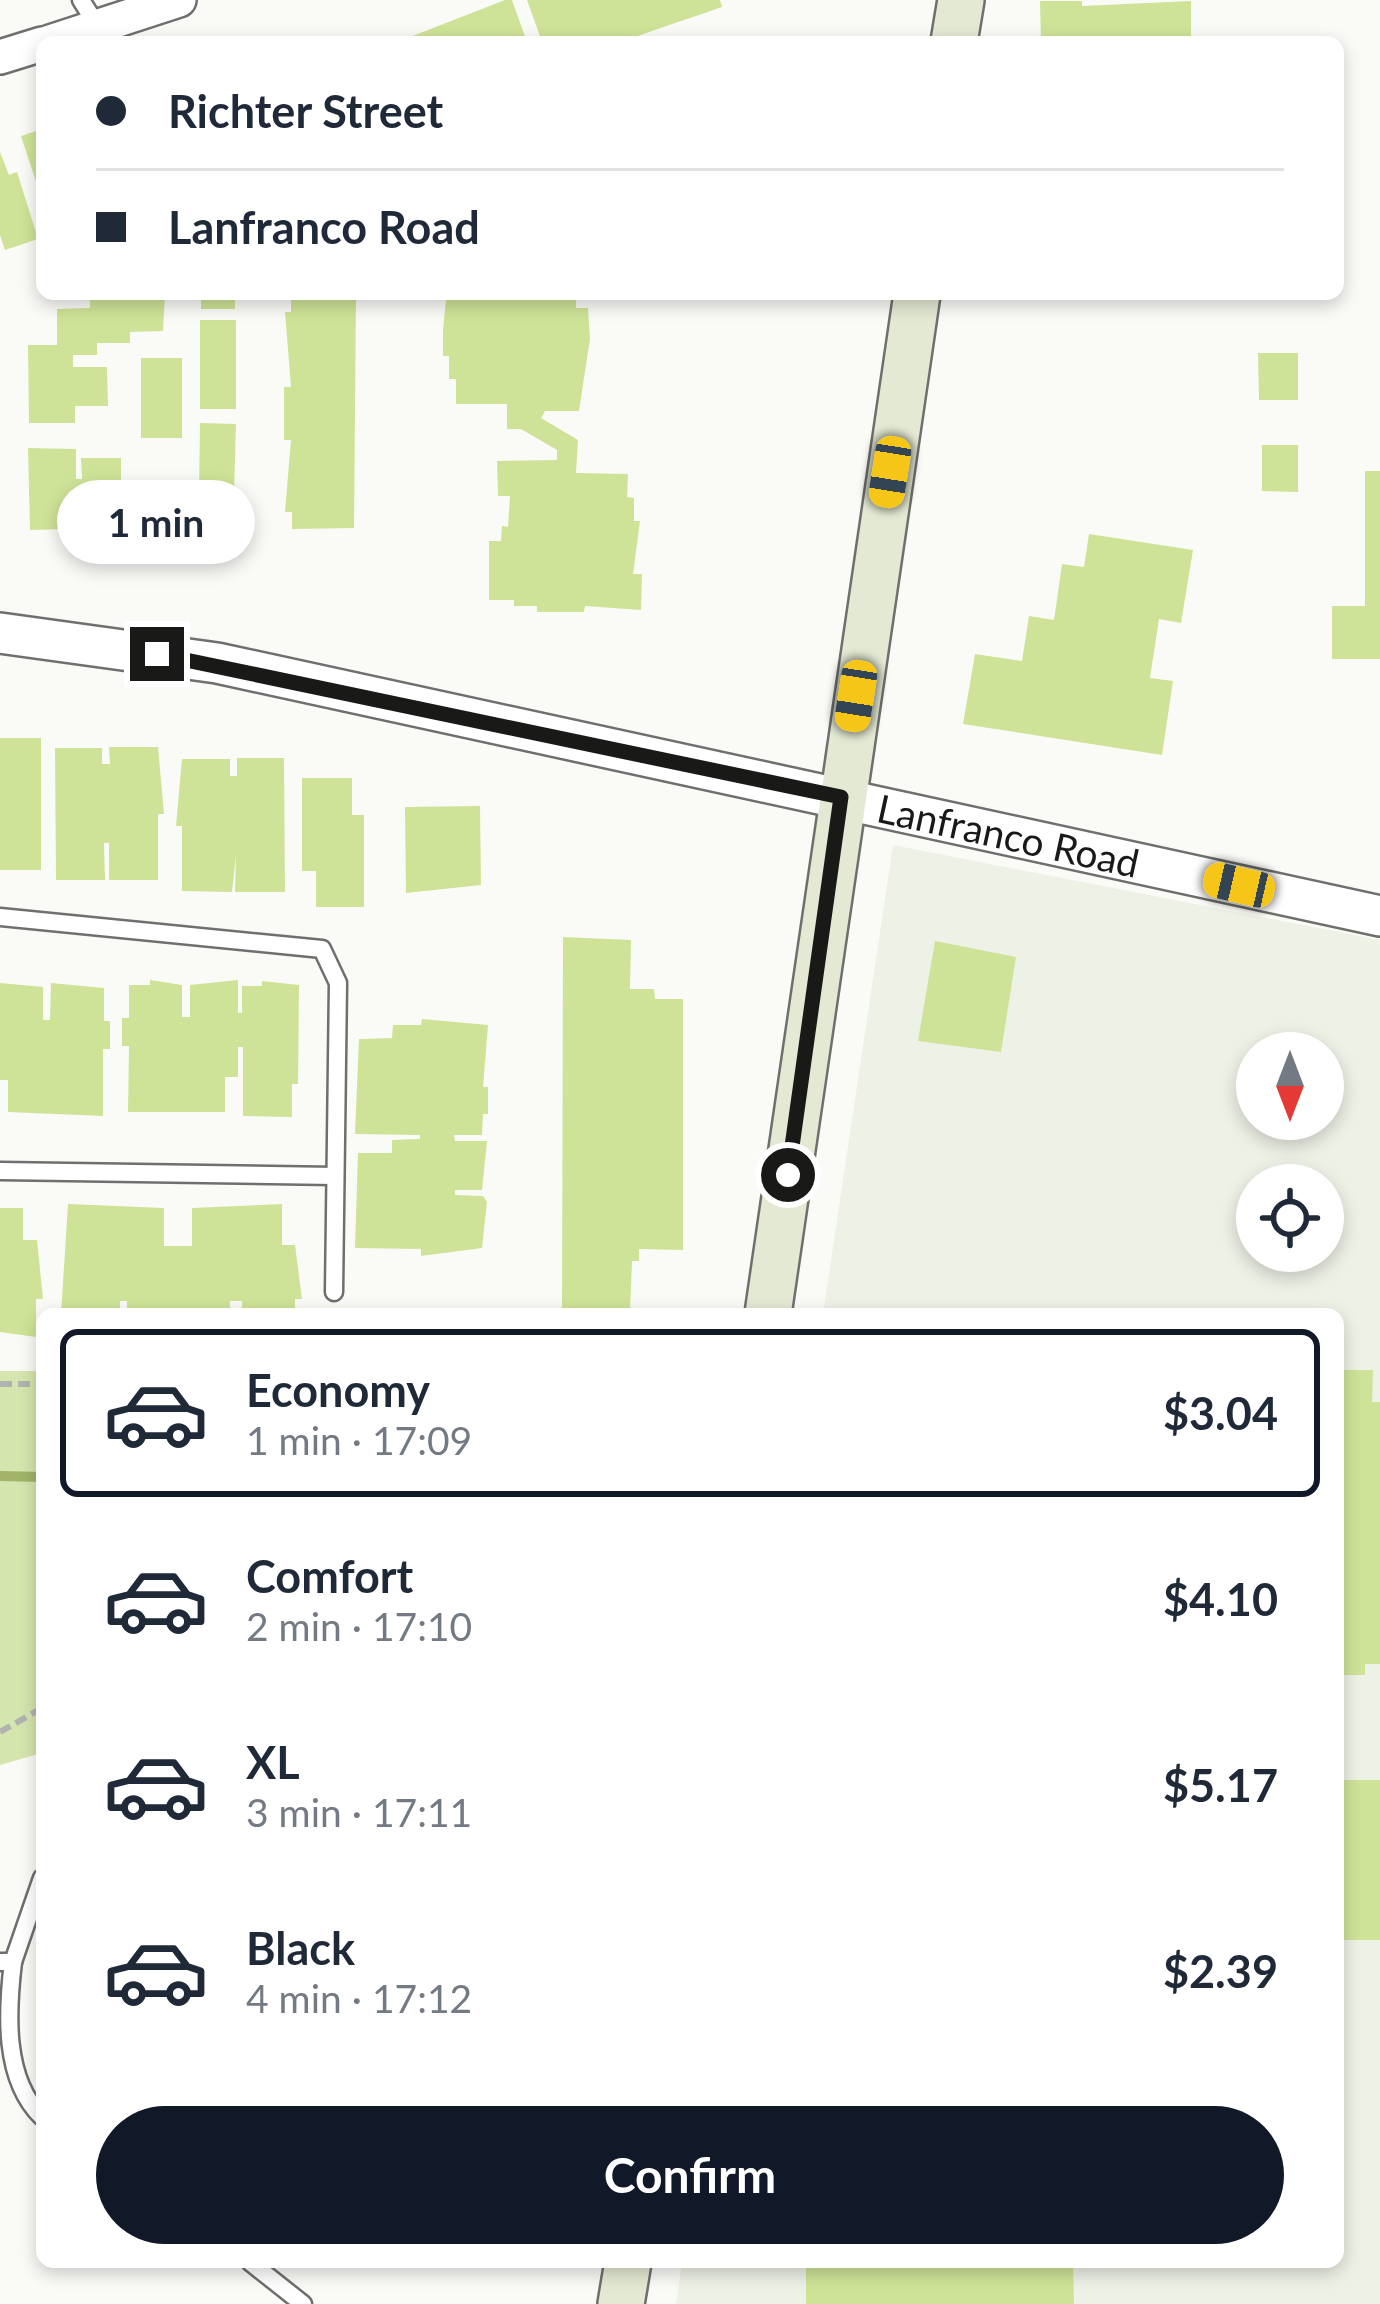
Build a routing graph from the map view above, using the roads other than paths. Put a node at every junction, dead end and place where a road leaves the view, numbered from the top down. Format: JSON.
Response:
{"nodes":[{"id":1,"x":179,"y":0,"type":"edge"},
{"id":2,"x":961,"y":0,"type":"edge"},
{"id":3,"x":90,"y":14,"type":"edge"},
{"id":4,"x":57,"y":36,"type":"edge"},
{"id":5,"x":956,"y":36,"type":"edge"},
{"id":6,"x":36,"y":46,"type":"edge"},
{"id":7,"x":0,"y":58,"type":"edge"},
{"id":8,"x":915,"y":300,"type":"edge"},
{"id":9,"x":0,"y":633,"type":"edge"},
{"id":10,"x":841,"y":797,"type":"junction"},
{"id":11,"x":1380,"y":916,"type":"edge"},
{"id":12,"x":0,"y":917,"type":"edge"},
{"id":13,"x":0,"y":1171,"type":"edge"},
{"id":14,"x":335,"y":1176,"type":"junction"},
{"id":15,"x":334,"y":1292,"type":"dead end"},
{"id":16,"x":769,"y":1308,"type":"edge"},
{"id":17,"x":36,"y":1892,"type":"edge"},
{"id":18,"x":6,"y":1962,"type":"edge"},
{"id":19,"x":36,"y":2111,"type":"edge"},
{"id":20,"x":258,"y":2268,"type":"edge"},
{"id":21,"x":627,"y":2268,"type":"edge"},
{"id":22,"x":303,"y":2304,"type":"edge"},
{"id":23,"x":621,"y":2304,"type":"edge"}],
"edges":[{"from":1,"to":3,"type":"street"},
{"from":2,"to":5,"type":"main road"},
{"from":3,"to":4,"type":"street"},
{"from":6,"to":7,"type":"street"},
{"from":8,"to":10,"type":"main road"},
{"from":9,"to":10,"type":"street","name":"Lanfranco Road"},
{"from":10,"to":11,"type":"street","name":"Lanfranco Road"},
{"from":10,"to":16,"type":"main road"},
{"from":12,"to":14,"type":"lane"},
{"from":13,"to":14,"type":"lane"},
{"from":14,"to":15,"type":"lane"},
{"from":17,"to":18,"type":"lane"},
{"from":18,"to":19,"type":"lane"},
{"from":20,"to":22,"type":"lane"},
{"from":21,"to":23,"type":"main road"}]}
